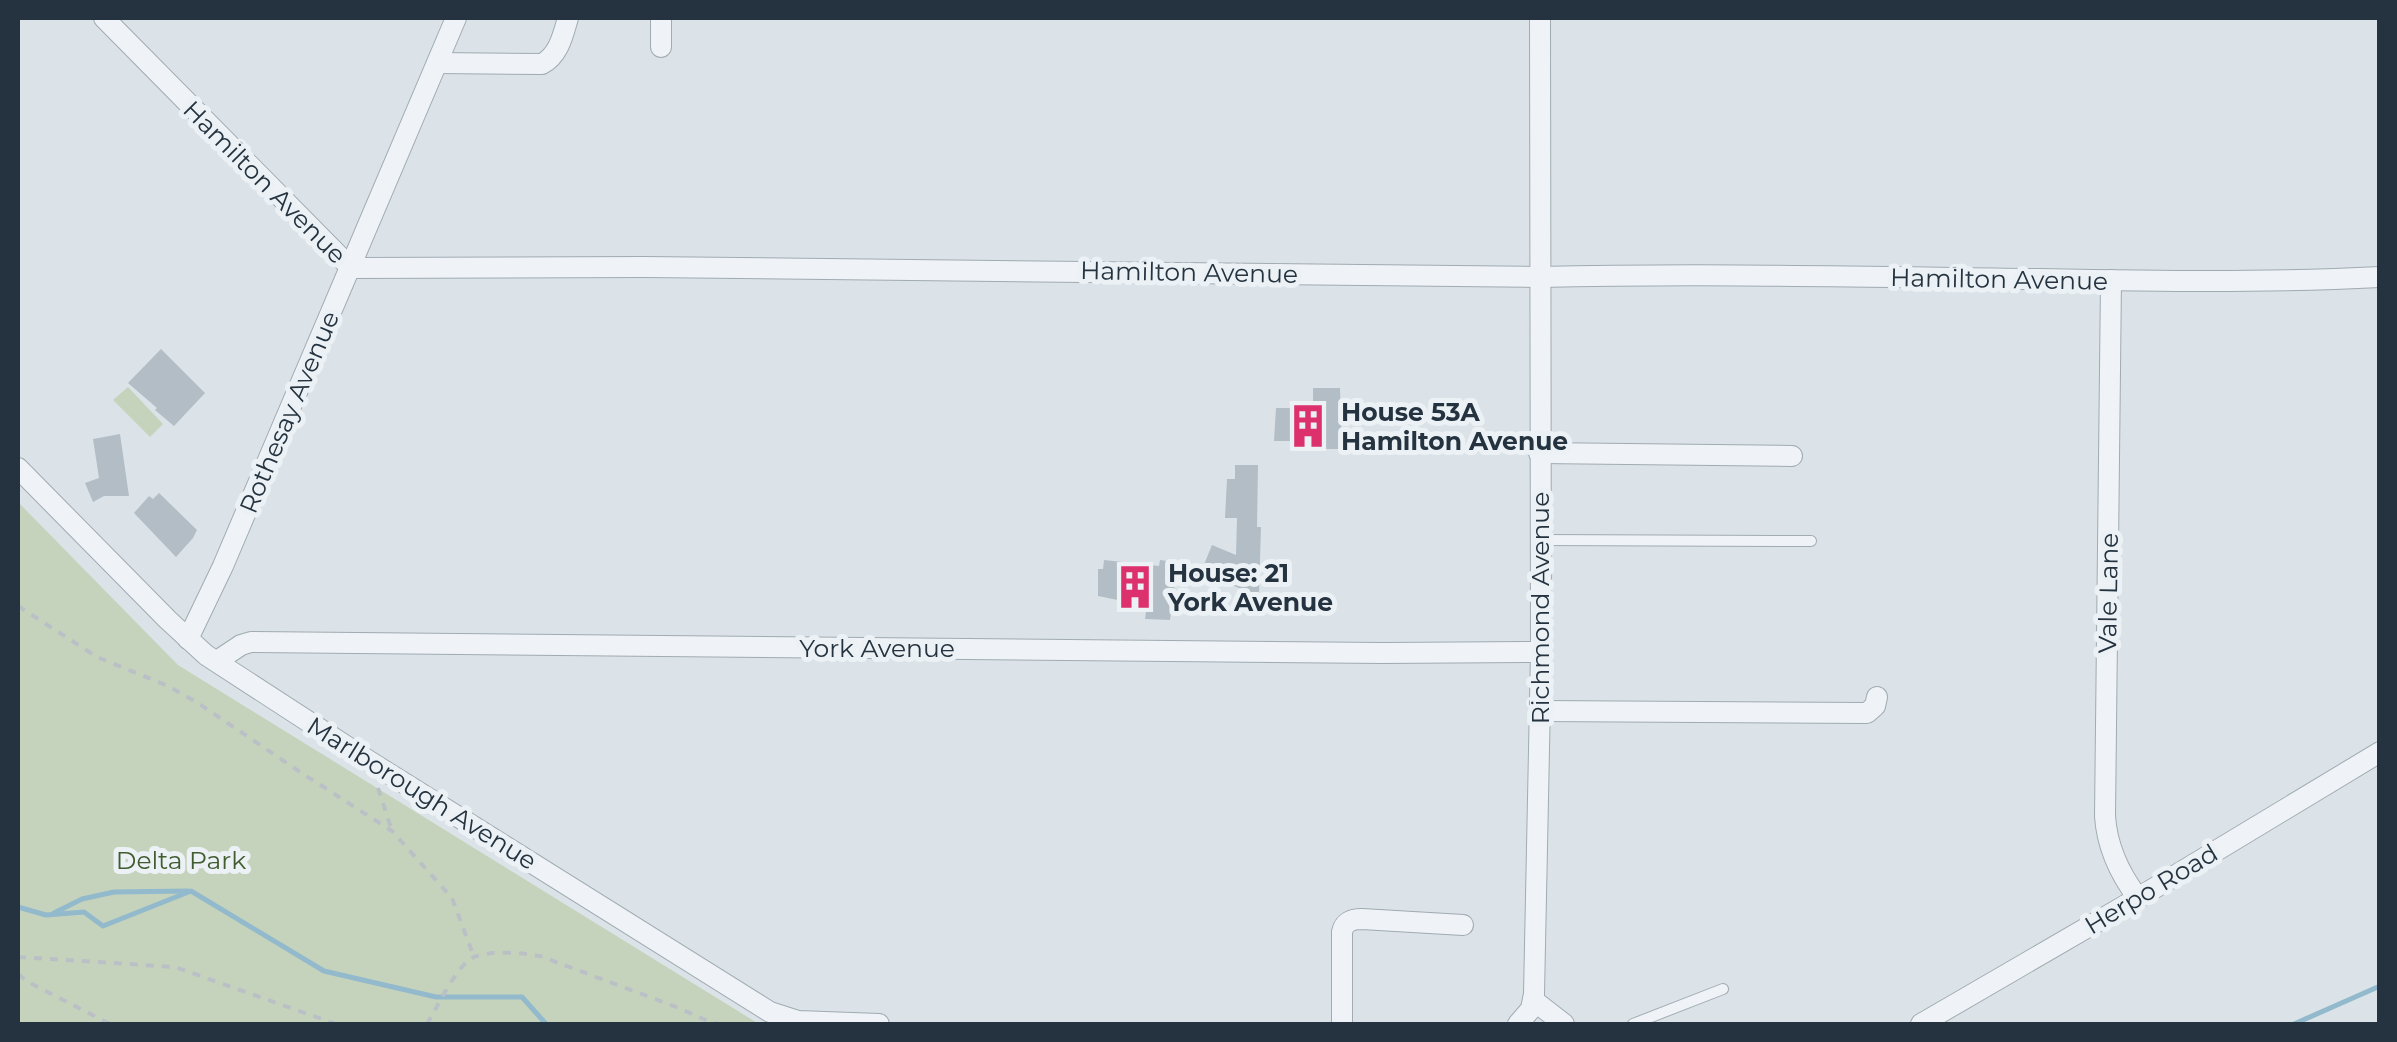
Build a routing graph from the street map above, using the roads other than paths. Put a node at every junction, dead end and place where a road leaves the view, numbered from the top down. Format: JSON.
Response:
{"nodes":[{"id":1,"x":104,"y":18,"type":"edge"},
{"id":2,"x":456,"y":18,"type":"edge"},
{"id":3,"x":568,"y":18,"type":"edge"},
{"id":4,"x":661,"y":18,"type":"edge"},
{"id":5,"x":1540,"y":18,"type":"edge"},
{"id":6,"x":660,"y":48,"type":"dead end"},
{"id":7,"x":437,"y":62,"type":"junction"},
{"id":8,"x":351,"y":268,"type":"junction"},
{"id":9,"x":1539,"y":277,"type":"junction"},
{"id":10,"x":2380,"y":278,"type":"edge"},
{"id":11,"x":2111,"y":280,"type":"junction"},
{"id":12,"x":1539,"y":452,"type":"junction"},
{"id":13,"x":1792,"y":456,"type":"dead end"},
{"id":14,"x":18,"y":468,"type":"edge"},
{"id":15,"x":1539,"y":540,"type":"junction"},
{"id":16,"x":1811,"y":541,"type":"dead end"},
{"id":17,"x":188,"y":639,"type":"junction"},
{"id":18,"x":1541,"y":652,"type":"junction"},
{"id":19,"x":218,"y":660,"type":"junction"},
{"id":20,"x":1877,"y":696,"type":"dead end"},
{"id":21,"x":1540,"y":710,"type":"junction"},
{"id":22,"x":2380,"y":752,"type":"edge"},
{"id":23,"x":2138,"y":898,"type":"junction"},
{"id":24,"x":1463,"y":925,"type":"dead end"},
{"id":25,"x":1723,"y":989,"type":"dead end"},
{"id":26,"x":1526,"y":1014,"type":"edge"},
{"id":27,"x":879,"y":1024,"type":"edge"},
{"id":28,"x":1342,"y":1024,"type":"edge"},
{"id":29,"x":1564,"y":1024,"type":"edge"},
{"id":30,"x":1633,"y":1024,"type":"edge"},
{"id":31,"x":1921,"y":1024,"type":"edge"}],
"edges":[{"from":1,"to":8,"type":"street","name":"Hamilton Avenue"},
{"from":2,"to":7,"type":"street","name":"Rothesay Avenue"},
{"from":3,"to":7,"type":"street"},
{"from":4,"to":6,"type":"street"},
{"from":5,"to":9,"type":"street","name":"Richmond Avenue"},
{"from":7,"to":8,"type":"street","name":"Rothesay Avenue"},
{"from":8,"to":9,"type":"street","name":"Hamilton Avenue"},
{"from":8,"to":17,"type":"street","name":"Rothesay Avenue"},
{"from":9,"to":11,"type":"street","name":"Hamilton Avenue"},
{"from":9,"to":12,"type":"street","name":"Richmond Avenue"},
{"from":10,"to":11,"type":"street","name":"Hamilton Avenue"},
{"from":11,"to":23,"type":"street","name":"Vale Lane"},
{"from":12,"to":13,"type":"street"},
{"from":12,"to":15,"type":"street","name":"Richmond Avenue"},
{"from":14,"to":17,"type":"street","name":"Marlborough Avenue"},
{"from":15,"to":16,"type":"lane"},
{"from":15,"to":18,"type":"street","name":"Richmond Avenue"},
{"from":17,"to":19,"type":"street","name":"Marlborough Avenue"},
{"from":18,"to":19,"type":"street","name":"York Avenue"},
{"from":18,"to":21,"type":"street","name":"Richmond Avenue"},
{"from":19,"to":27,"type":"street","name":"Marlborough Avenue"},
{"from":20,"to":21,"type":"street"},
{"from":21,"to":26,"type":"street","name":"Richmond Avenue"},
{"from":22,"to":23,"type":"street","name":"Herpo Road"},
{"from":23,"to":31,"type":"street","name":"Herpo Road"},
{"from":24,"to":28,"type":"street"},
{"from":25,"to":30,"type":"lane"},
{"from":26,"to":29,"type":"street"}]}
